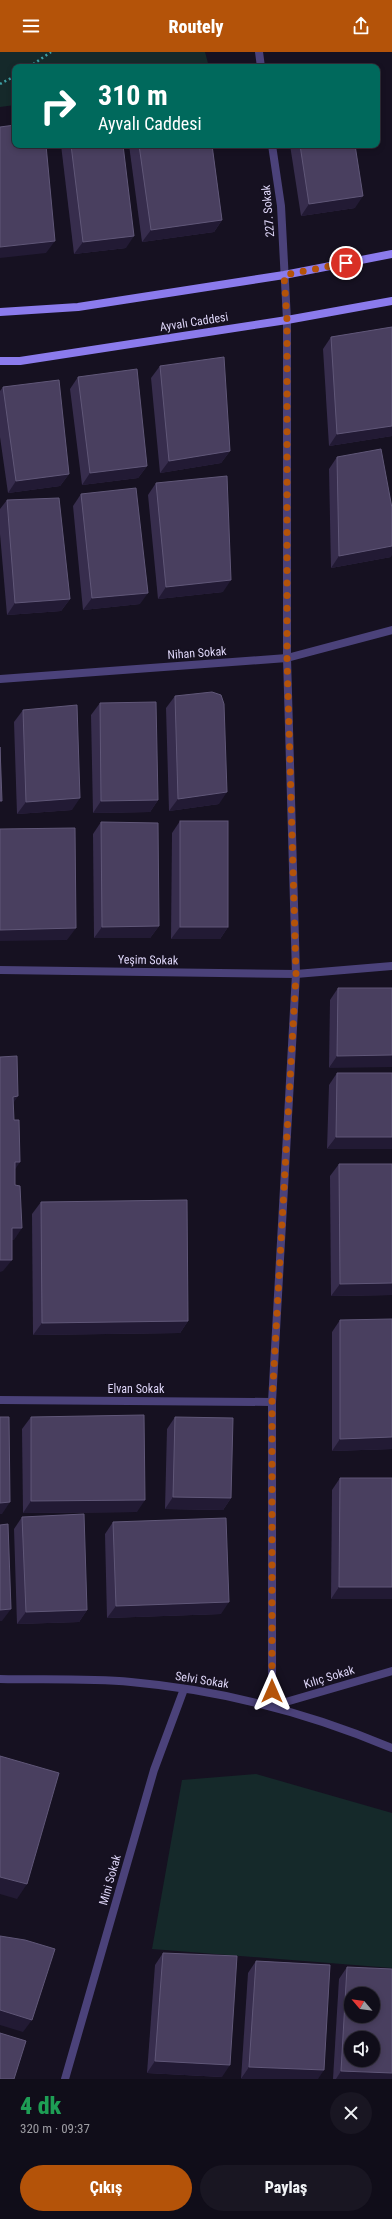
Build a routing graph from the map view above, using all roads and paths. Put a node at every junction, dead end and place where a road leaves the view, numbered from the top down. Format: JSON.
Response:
{"nodes":[{"id":1,"x":51,"y":52,"type":"edge"},
{"id":2,"x":259,"y":52,"type":"edge"},
{"id":3,"x":33,"y":64,"type":"edge"},
{"id":4,"x":261,"y":64,"type":"edge"},
{"id":5,"x":12,"y":78,"type":"edge"},
{"id":6,"x":0,"y":84,"type":"edge"},
{"id":7,"x":272,"y":148,"type":"edge"},
{"id":8,"x":392,"y":254,"type":"edge"},
{"id":9,"x":284,"y":275,"type":"junction"},
{"id":10,"x":392,"y":301,"type":"edge"},
{"id":11,"x":0,"y":312,"type":"edge"},
{"id":12,"x":287,"y":320,"type":"junction"},
{"id":13,"x":0,"y":361,"type":"edge"},
{"id":14,"x":392,"y":630,"type":"edge"},
{"id":15,"x":287,"y":658,"type":"junction"},
{"id":16,"x":0,"y":679,"type":"edge"},
{"id":17,"x":392,"y":966,"type":"edge"},
{"id":18,"x":0,"y":970,"type":"edge"},
{"id":19,"x":296,"y":974,"type":"junction"},
{"id":20,"x":0,"y":1400,"type":"edge"},
{"id":21,"x":272,"y":1402,"type":"junction"},
{"id":22,"x":392,"y":1671,"type":"edge"},
{"id":23,"x":0,"y":1679,"type":"edge"},
{"id":24,"x":184,"y":1689,"type":"junction"},
{"id":25,"x":272,"y":1706,"type":"junction"},
{"id":26,"x":392,"y":1748,"type":"edge"},
{"id":27,"x":65,"y":2079,"type":"edge"}],
"edges":[{"from":1,"to":3,"type":"path"},
{"from":2,"to":4,"type":"street"},
{"from":5,"to":6,"type":"path"},
{"from":7,"to":9,"type":"street","name":"227. Sokak"},
{"from":8,"to":9,"type":"main road"},
{"from":9,"to":11,"type":"main road"},
{"from":9,"to":12,"type":"street","name":"227. Sokak"},
{"from":10,"to":12,"type":"main road","name":"Ayvalı Caddesi"},
{"from":12,"to":13,"type":"main road","name":"Ayvalı Caddesi"},
{"from":12,"to":15,"type":"street","name":"227. Sokak"},
{"from":14,"to":15,"type":"street","name":"Nihan Sokak"},
{"from":15,"to":16,"type":"street","name":"Nihan Sokak"},
{"from":15,"to":19,"type":"street","name":"227. Sokak"},
{"from":17,"to":19,"type":"street","name":"Yeşim Sokak"},
{"from":18,"to":19,"type":"street","name":"Yeşim Sokak"},
{"from":19,"to":21,"type":"street","name":"227. Sokak"},
{"from":20,"to":21,"type":"street","name":"Elvan Sokak"},
{"from":21,"to":25,"type":"street","name":"227. Sokak"},
{"from":22,"to":25,"type":"street","name":"Kılıç Sokak"},
{"from":23,"to":24,"type":"street","name":"Selvi Sokak"},
{"from":24,"to":25,"type":"street","name":"Selvi Sokak"},
{"from":24,"to":27,"type":"street","name":"Mini Sokak"},
{"from":25,"to":26,"type":"street","name":"Selvi Sokak"}]}
